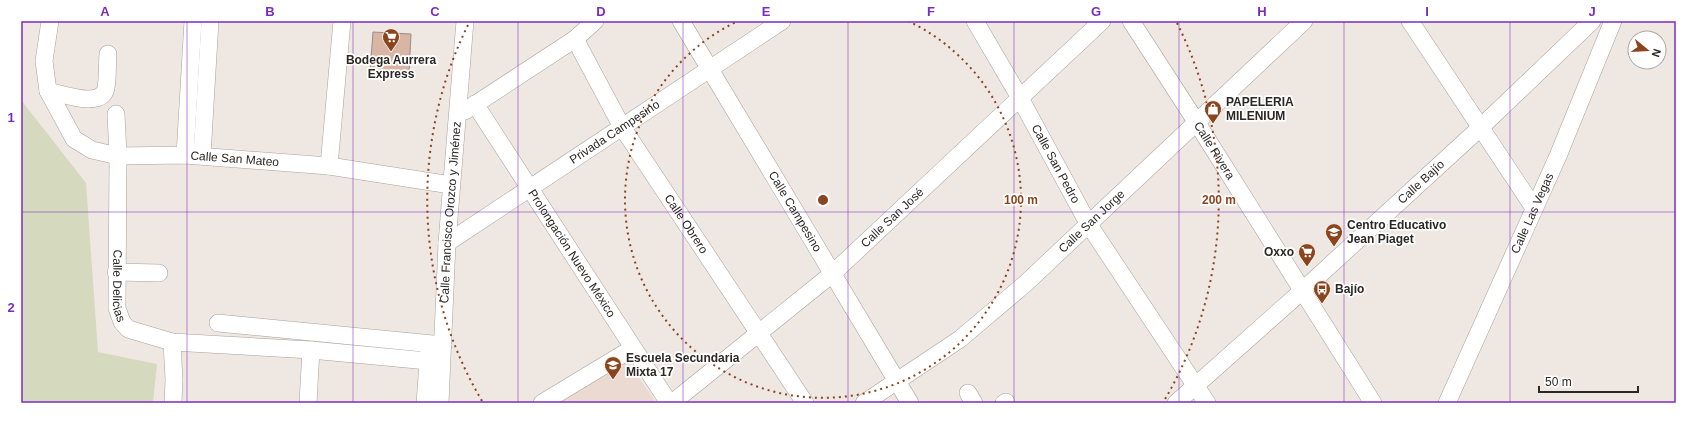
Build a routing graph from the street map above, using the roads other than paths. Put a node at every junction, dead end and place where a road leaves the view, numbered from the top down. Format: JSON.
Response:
{"nodes":[{"id":1,"x":50,"y":21,"type":"edge"},
{"id":2,"x":193,"y":21,"type":"edge"},
{"id":3,"x":210,"y":21,"type":"edge"},
{"id":4,"x":342,"y":21,"type":"edge"},
{"id":5,"x":465,"y":21,"type":"edge"},
{"id":6,"x":595,"y":21,"type":"edge"},
{"id":7,"x":681,"y":21,"type":"edge"},
{"id":8,"x":782,"y":21,"type":"edge"},
{"id":9,"x":975,"y":21,"type":"edge"},
{"id":10,"x":1102,"y":21,"type":"edge"},
{"id":11,"x":1131,"y":21,"type":"edge"},
{"id":12,"x":1304,"y":21,"type":"edge"},
{"id":13,"x":1410,"y":21,"type":"edge"},
{"id":14,"x":1592,"y":21,"type":"edge"},
{"id":15,"x":1613,"y":21,"type":"edge"},
{"id":16,"x":575,"y":39,"type":"junction"},
{"id":17,"x":108,"y":54,"type":"dead end"},
{"id":18,"x":709,"y":69,"type":"junction"},
{"id":19,"x":48,"y":91,"type":"junction"},
{"id":20,"x":1020,"y":98,"type":"junction"},
{"id":21,"x":475,"y":104,"type":"junction"},
{"id":22,"x":116,"y":114,"type":"dead end"},
{"id":23,"x":457,"y":116,"type":"junction"},
{"id":24,"x":1198,"y":122,"type":"junction"},
{"id":25,"x":622,"y":127,"type":"junction"},
{"id":26,"x":1481,"y":127,"type":"junction"},
{"id":27,"x":185,"y":155,"type":"junction"},
{"id":28,"x":202,"y":155,"type":"junction"},
{"id":29,"x":118,"y":156,"type":"junction"},
{"id":30,"x":329,"y":166,"type":"junction"},
{"id":31,"x":451,"y":185,"type":"junction"},
{"id":32,"x":529,"y":188,"type":"junction"},
{"id":33,"x":1534,"y":208,"type":"junction"},
{"id":34,"x":1088,"y":225,"type":"junction"},
{"id":35,"x":447,"y":243,"type":"junction"},
{"id":36,"x":116,"y":272,"type":"junction"},
{"id":37,"x":159,"y":273,"type":"dead end"},
{"id":38,"x":832,"y":274,"type":"junction"},
{"id":39,"x":1302,"y":291,"type":"junction"},
{"id":40,"x":218,"y":323,"type":"dead end"},
{"id":41,"x":758,"y":332,"type":"junction"},
{"id":42,"x":172,"y":342,"type":"junction"},
{"id":43,"x":436,"y":344,"type":"junction"},
{"id":44,"x":633,"y":348,"type":"junction"},
{"id":45,"x":311,"y":350,"type":"junction"},
{"id":46,"x":428,"y":362,"type":"junction"},
{"id":47,"x":896,"y":382,"type":"junction"},
{"id":48,"x":1196,"y":385,"type":"junction"},
{"id":49,"x":173,"y":403,"type":"edge"},
{"id":50,"x":308,"y":403,"type":"edge"},
{"id":51,"x":425,"y":403,"type":"edge"},
{"id":52,"x":440,"y":403,"type":"edge"},
{"id":53,"x":542,"y":403,"type":"edge"},
{"id":54,"x":669,"y":403,"type":"edge"},
{"id":55,"x":672,"y":403,"type":"edge"},
{"id":56,"x":805,"y":403,"type":"edge"},
{"id":57,"x":864,"y":403,"type":"edge"},
{"id":58,"x":910,"y":403,"type":"edge"},
{"id":59,"x":1176,"y":403,"type":"edge"},
{"id":60,"x":1207,"y":403,"type":"edge"},
{"id":61,"x":1373,"y":403,"type":"edge"},
{"id":62,"x":1447,"y":403,"type":"edge"}],
"edges":[{"from":1,"to":19,"type":"street"},
{"from":2,"to":27,"type":"street"},
{"from":3,"to":28,"type":"street"},
{"from":4,"to":30,"type":"street"},
{"from":5,"to":23,"type":"street","name":"Calle Francisco Orozco y Jiménez"},
{"from":6,"to":16,"type":"street"},
{"from":7,"to":18,"type":"street","name":"Calle Campesino"},
{"from":8,"to":18,"type":"street","name":"Privada Campesino"},
{"from":9,"to":20,"type":"street","name":"Calle San Pedro"},
{"from":10,"to":20,"type":"street","name":"Calle San José"},
{"from":11,"to":24,"type":"street","name":"Calle Rivera"},
{"from":12,"to":24,"type":"street","name":"Calle San Jorge"},
{"from":13,"to":26,"type":"street"},
{"from":14,"to":26,"type":"street","name":"Calle Bajío"},
{"from":15,"to":33,"type":"street","name":"Calle Las Vegas"},
{"from":16,"to":21,"type":"street"},
{"from":16,"to":25,"type":"street","name":"Calle Obrero"},
{"from":17,"to":19,"type":"street"},
{"from":18,"to":25,"type":"street","name":"Privada Campesino"},
{"from":18,"to":38,"type":"street","name":"Calle Campesino"},
{"from":19,"to":29,"type":"street","name":"Calle San Mateo"},
{"from":20,"to":34,"type":"street","name":"Calle San Pedro"},
{"from":20,"to":38,"type":"street","name":"Calle San José"},
{"from":21,"to":23,"type":"street"},
{"from":21,"to":32,"type":"street","name":"Prolongación Nuevo México"},
{"from":22,"to":29,"type":"street","name":"Calle Delicias"},
{"from":23,"to":31,"type":"street","name":"Calle Francisco Orozco y Jiménez"},
{"from":24,"to":34,"type":"street","name":"Calle San Jorge"},
{"from":24,"to":39,"type":"street","name":"Calle Rivera"},
{"from":25,"to":32,"type":"street","name":"Privada Campesino"},
{"from":25,"to":41,"type":"street","name":"Calle Obrero"},
{"from":26,"to":33,"type":"street"},
{"from":26,"to":39,"type":"street","name":"Calle Bajío"},
{"from":27,"to":28,"type":"street","name":"Calle San Mateo"},
{"from":27,"to":29,"type":"street","name":"Calle San Mateo"},
{"from":28,"to":30,"type":"street","name":"Calle San Mateo"},
{"from":29,"to":36,"type":"street","name":"Calle Delicias"},
{"from":30,"to":31,"type":"street","name":"Calle San Mateo"},
{"from":31,"to":35,"type":"street","name":"Calle Francisco Orozco y Jiménez"},
{"from":32,"to":35,"type":"street","name":"Privada Campesino"},
{"from":32,"to":44,"type":"street","name":"Prolongación Nuevo México"},
{"from":33,"to":62,"type":"street","name":"Calle Las Vegas"},
{"from":34,"to":47,"type":"street","name":"Calle San Jorge"},
{"from":34,"to":48,"type":"street","name":"Calle San Pedro"},
{"from":35,"to":43,"type":"street","name":"Calle Francisco Orozco y Jiménez"},
{"from":36,"to":37,"type":"street"},
{"from":36,"to":42,"type":"street","name":"Calle Delicias"},
{"from":38,"to":41,"type":"street","name":"Calle San José"},
{"from":38,"to":47,"type":"street","name":"Calle Campesino"},
{"from":39,"to":48,"type":"street","name":"Calle Bajío"},
{"from":39,"to":61,"type":"street","name":"Calle Rivera"},
{"from":40,"to":43,"type":"street"},
{"from":41,"to":55,"type":"street","name":"Calle San José"},
{"from":41,"to":56,"type":"street","name":"Calle Obrero"},
{"from":42,"to":45,"type":"street","name":"Calle Delicias"},
{"from":42,"to":49,"type":"street"},
{"from":43,"to":46,"type":"street"},
{"from":43,"to":52,"type":"street","name":"Calle Francisco Orozco y Jiménez"},
{"from":44,"to":53,"type":"street"},
{"from":44,"to":54,"type":"street","name":"Prolongación Nuevo México"},
{"from":45,"to":46,"type":"street","name":"Calle Delicias"},
{"from":45,"to":50,"type":"street"},
{"from":46,"to":51,"type":"street"},
{"from":47,"to":57,"type":"street","name":"Calle San Jorge"},
{"from":47,"to":58,"type":"street","name":"Calle Campesino"},
{"from":48,"to":59,"type":"street","name":"Calle Bajío"},
{"from":48,"to":60,"type":"street","name":"Calle San Pedro"}]}
